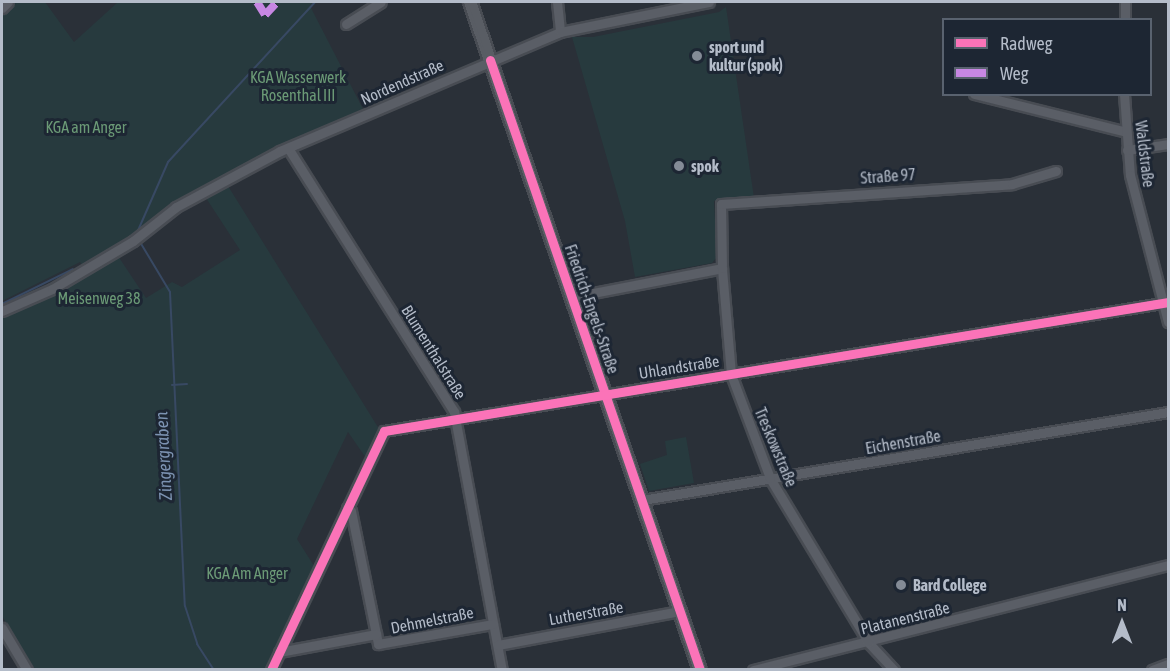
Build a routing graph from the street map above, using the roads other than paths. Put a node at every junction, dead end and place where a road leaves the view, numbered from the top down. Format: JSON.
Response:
{"nodes":[{"id":1,"x":8,"y":2,"type":"edge"},
{"id":2,"x":381,"y":2,"type":"edge"},
{"id":3,"x":470,"y":2,"type":"edge"},
{"id":4,"x":557,"y":2,"type":"edge"},
{"id":5,"x":709,"y":2,"type":"edge"},
{"id":6,"x":1125,"y":2,"type":"edge"},
{"id":7,"x":682,"y":4,"type":"edge"},
{"id":8,"x":2,"y":8,"type":"edge"},
{"id":9,"x":1125,"y":18,"type":"edge"},
{"id":10,"x":346,"y":24,"type":"dead end"},
{"id":11,"x":560,"y":32,"type":"junction"},
{"id":12,"x":490,"y":60,"type":"junction"},
{"id":13,"x":982,"y":96,"type":"edge"},
{"id":14,"x":1124,"y":96,"type":"edge"},
{"id":15,"x":1126,"y":132,"type":"junction"},
{"id":16,"x":1168,"y":144,"type":"edge"},
{"id":17,"x":288,"y":148,"type":"junction"},
{"id":18,"x":1127,"y":150,"type":"junction"},
{"id":19,"x":1056,"y":171,"type":"dead end"},
{"id":20,"x":721,"y":204,"type":"joint"},
{"id":21,"x":722,"y":268,"type":"junction"},
{"id":22,"x":572,"y":297,"type":"junction"},
{"id":23,"x":1166,"y":302,"type":"edge"},
{"id":24,"x":2,"y":311,"type":"edge"},
{"id":25,"x":1168,"y":322,"type":"edge"},
{"id":26,"x":731,"y":374,"type":"junction"},
{"id":27,"x":606,"y":394,"type":"junction"},
{"id":28,"x":1168,"y":412,"type":"edge"},
{"id":29,"x":455,"y":419,"type":"junction"},
{"id":30,"x":770,"y":478,"type":"junction"},
{"id":31,"x":642,"y":500,"type":"junction"},
{"id":32,"x":347,"y":508,"type":"junction"},
{"id":33,"x":1168,"y":565,"type":"edge"},
{"id":34,"x":680,"y":611,"type":"junction"},
{"id":35,"x":493,"y":624,"type":"junction"},
{"id":36,"x":2,"y":628,"type":"edge"},
{"id":37,"x":376,"y":634,"type":"junction"},
{"id":38,"x":869,"y":643,"type":"junction"},
{"id":39,"x":498,"y":645,"type":"junction"},
{"id":40,"x":279,"y":652,"type":"junction"},
{"id":41,"x":1168,"y":664,"type":"edge"},
{"id":42,"x":27,"y":669,"type":"edge"},
{"id":43,"x":271,"y":669,"type":"edge"},
{"id":44,"x":502,"y":669,"type":"edge"},
{"id":45,"x":700,"y":669,"type":"edge"},
{"id":46,"x":753,"y":669,"type":"edge"},
{"id":47,"x":894,"y":669,"type":"edge"},
{"id":48,"x":1152,"y":669,"type":"edge"}],
"edges":[{"from":1,"to":8,"type":"street"},
{"from":2,"to":10,"type":"street"},
{"from":3,"to":12,"type":"main road","name":"Friedrich-Engels-Straße"},
{"from":4,"to":11,"type":"street"},
{"from":5,"to":7,"type":"street","name":"Nordendstraße"},
{"from":6,"to":9,"type":"street"},
{"from":7,"to":11,"type":"street","name":"Nordendstraße"},
{"from":11,"to":12,"type":"street","name":"Nordendstraße"},
{"from":12,"to":17,"type":"street","name":"Nordendstraße"},
{"from":12,"to":22,"type":"main road","name":"Friedrich-Engels-Straße"},
{"from":13,"to":15,"type":"street"},
{"from":14,"to":15,"type":"street","name":"Waldstraße"},
{"from":15,"to":18,"type":"street","name":"Waldstraße"},
{"from":16,"to":18,"type":"street"},
{"from":17,"to":24,"type":"street","name":"Nordendstraße"},
{"from":17,"to":29,"type":"street","name":"Blumenthalstraße"},
{"from":18,"to":23,"type":"street","name":"Waldstraße"},
{"from":19,"to":20,"type":"street","name":"Straße 97"},
{"from":20,"to":21,"type":"street","name":"Treskowstraße"},
{"from":21,"to":22,"type":"street"},
{"from":21,"to":26,"type":"street","name":"Treskowstraße"},
{"from":22,"to":27,"type":"main road","name":"Friedrich-Engels-Straße"},
{"from":23,"to":25,"type":"street","name":"Waldstraße"},
{"from":23,"to":26,"type":"street","name":"Uhlandstraße"},
{"from":26,"to":27,"type":"street","name":"Uhlandstraße"},
{"from":26,"to":30,"type":"street","name":"Treskowstraße"},
{"from":27,"to":29,"type":"street","name":"Uhlandstraße"},
{"from":27,"to":31,"type":"main road","name":"Friedrich-Engels-Straße"},
{"from":28,"to":30,"type":"street","name":"Eichenstraße"},
{"from":29,"to":32,"type":"street","name":"Uhlandstraße"},
{"from":29,"to":35,"type":"street","name":"Blumenthalstraße"},
{"from":30,"to":31,"type":"street","name":"Eichenstraße"},
{"from":30,"to":38,"type":"street","name":"Treskowstraße"},
{"from":31,"to":34,"type":"main road","name":"Friedrich-Engels-Straße"},
{"from":32,"to":37,"type":"street"},
{"from":32,"to":40,"type":"street","name":"Uhlandstraße"},
{"from":33,"to":38,"type":"street","name":"Platanenstraße"},
{"from":34,"to":39,"type":"street","name":"Lutherstraße"},
{"from":34,"to":45,"type":"main road","name":"Friedrich-Engels-Straße"},
{"from":35,"to":37,"type":"street","name":"Dehmelstraße"},
{"from":35,"to":39,"type":"street","name":"Blumenthalstraße"},
{"from":36,"to":42,"type":"street"},
{"from":37,"to":40,"type":"street","name":"Dehmelstraße"},
{"from":38,"to":46,"type":"street","name":"Platanenstraße"},
{"from":38,"to":47,"type":"street","name":"Treskowstraße"},
{"from":39,"to":44,"type":"street","name":"Blumenthalstraße"},
{"from":40,"to":43,"type":"street","name":"Uhlandstraße"},
{"from":41,"to":48,"type":"street"}]}
